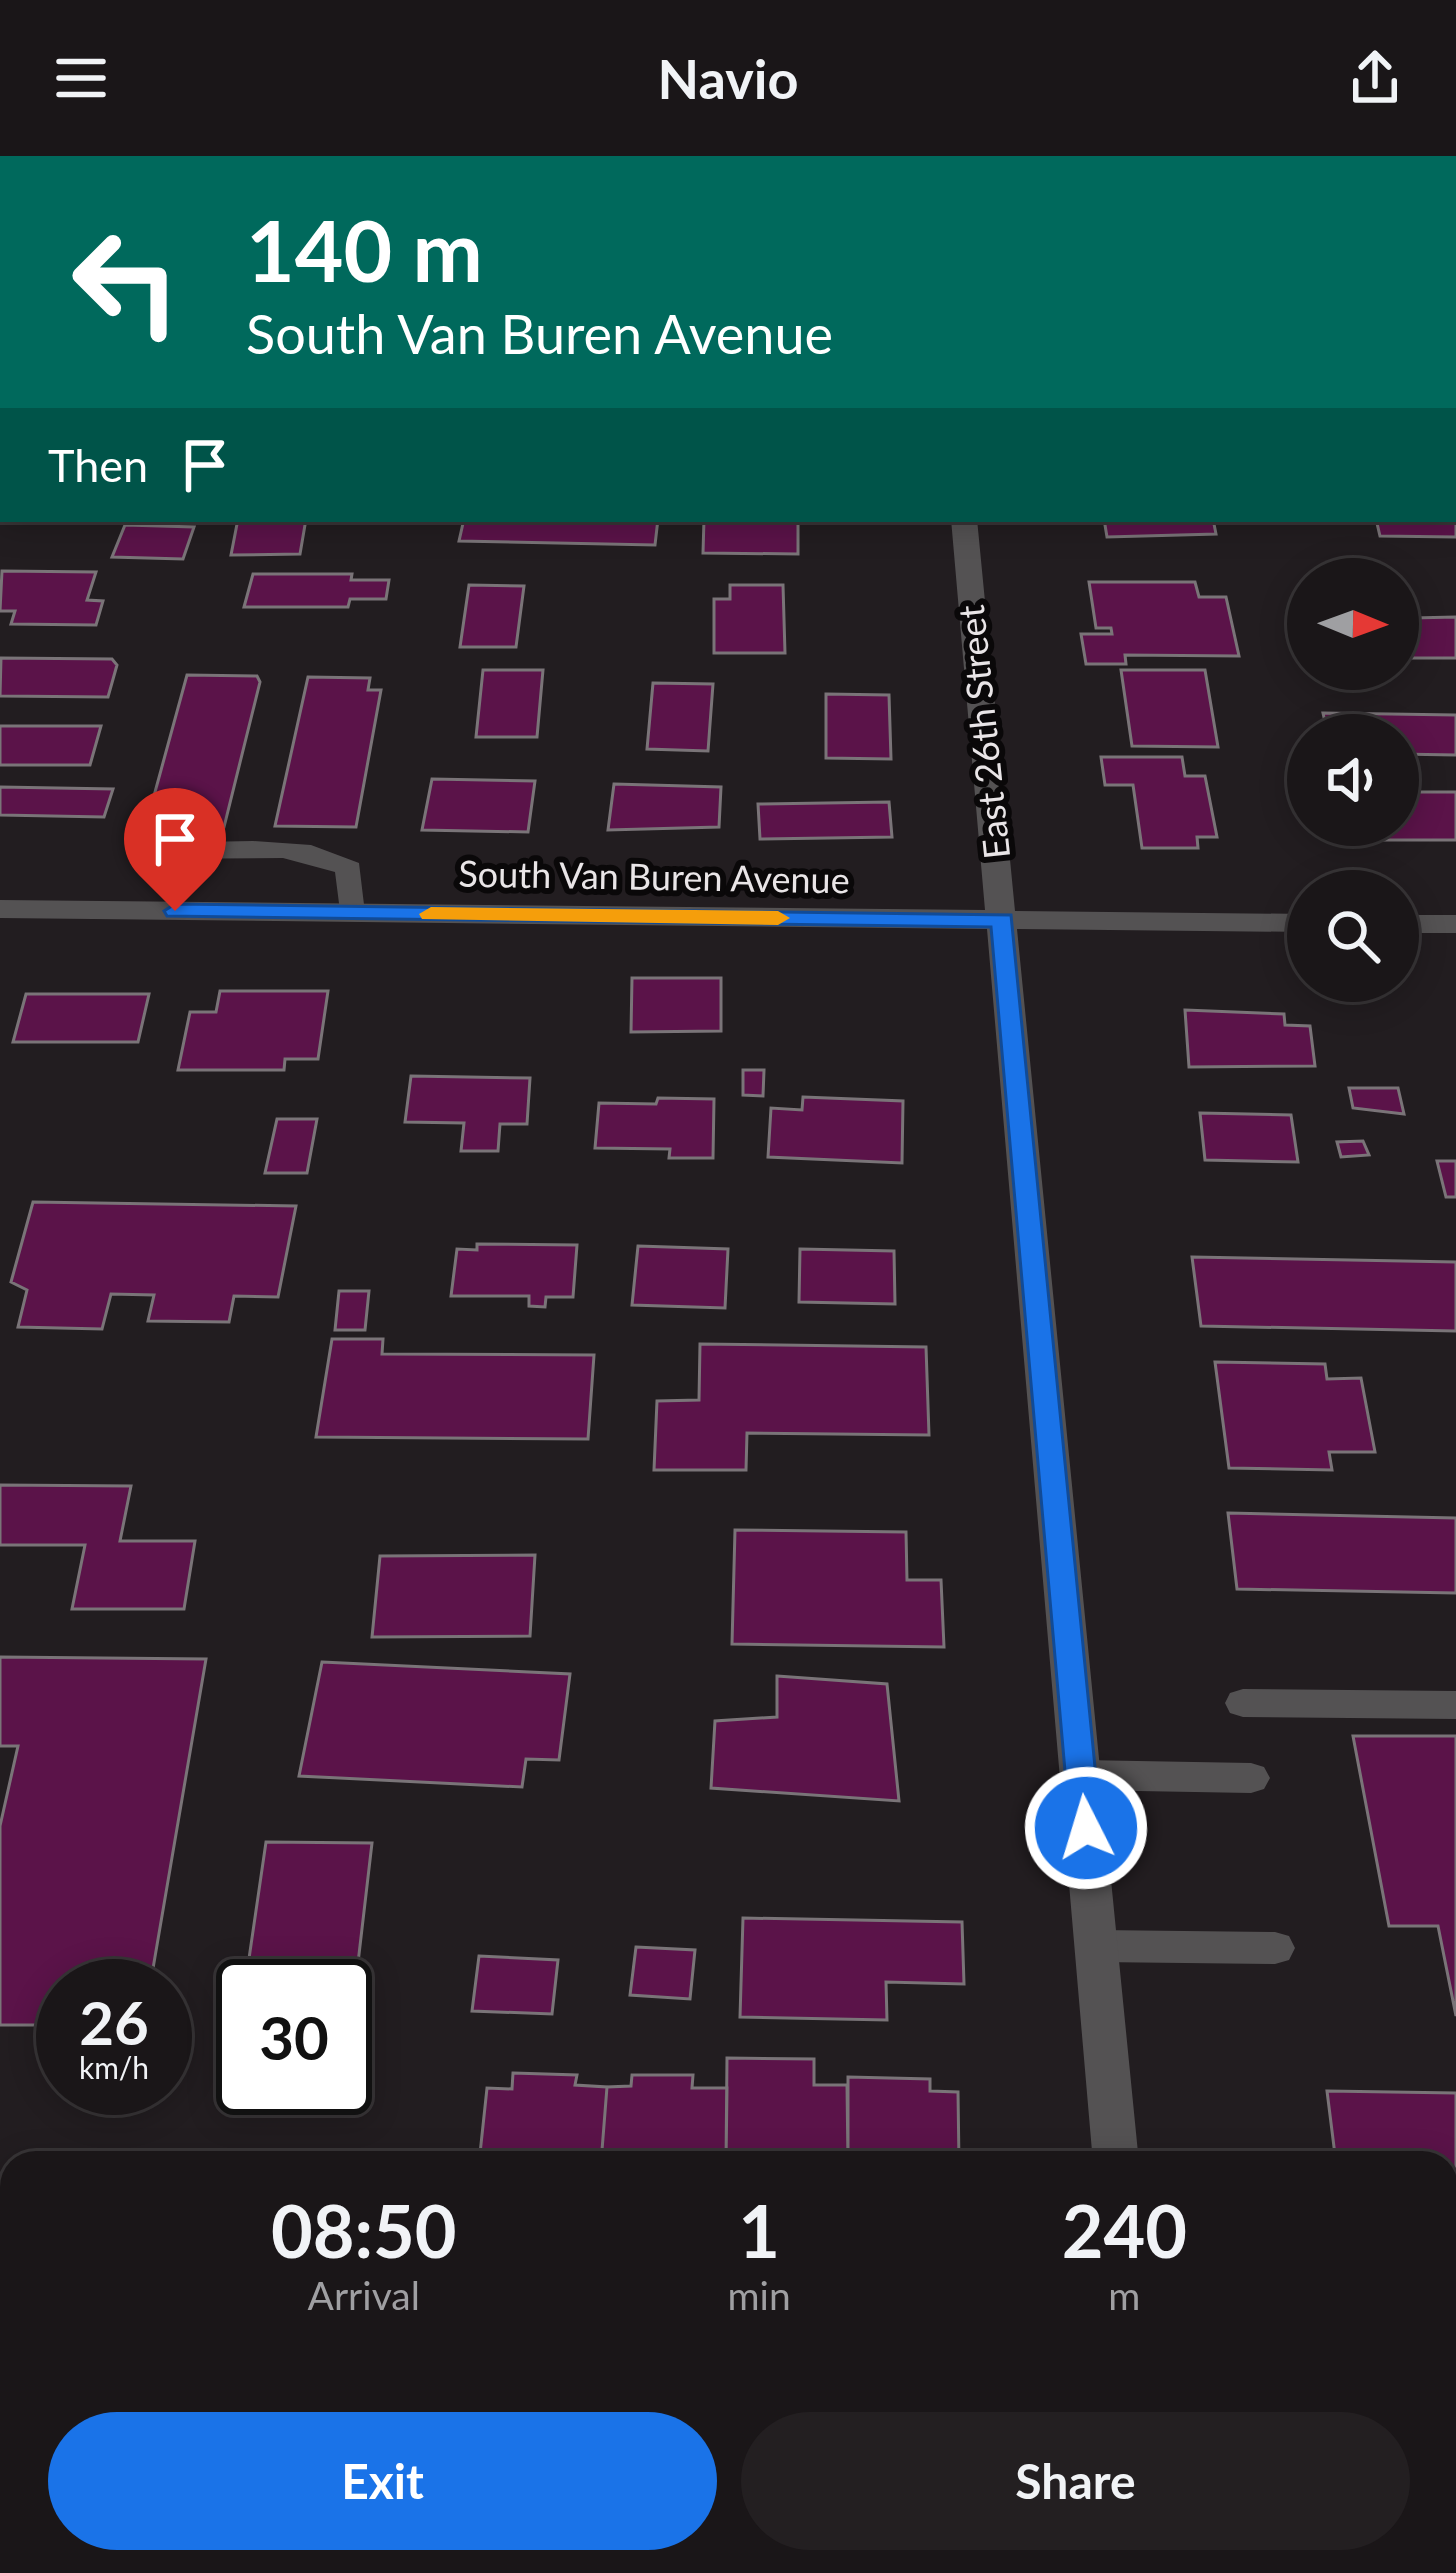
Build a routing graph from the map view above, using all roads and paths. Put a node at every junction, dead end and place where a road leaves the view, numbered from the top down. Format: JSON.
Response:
{"nodes":[{"id":1,"x":964,"y":522,"type":"edge"},
{"id":2,"x":146,"y":851,"type":"dead end"},
{"id":3,"x":0,"y":910,"type":"edge"},
{"id":4,"x":351,"y":913,"type":"junction"},
{"id":5,"x":1002,"y":920,"type":"junction"},
{"id":6,"x":1287,"y":923,"type":"edge"},
{"id":7,"x":1419,"y":924,"type":"edge"},
{"id":8,"x":1456,"y":924,"type":"edge"},
{"id":9,"x":1243,"y":1703,"type":"dead end"},
{"id":10,"x":1456,"y":1705,"type":"edge"},
{"id":11,"x":1081,"y":1775,"type":"junction"},
{"id":12,"x":1251,"y":1778,"type":"dead end"},
{"id":13,"x":1096,"y":1946,"type":"junction"},
{"id":14,"x":1276,"y":1948,"type":"dead end"},
{"id":15,"x":1115,"y":2151,"type":"edge"}],
"edges":[{"from":1,"to":5,"type":"street","name":"East 26th Street"},
{"from":2,"to":4,"type":"lane"},
{"from":3,"to":4,"type":"street","name":"South Van Buren Avenue"},
{"from":4,"to":5,"type":"street","name":"South Van Buren Avenue"},
{"from":5,"to":6,"type":"street","name":"South Van Buren Avenue"},
{"from":5,"to":11,"type":"street","name":"East 26th Street"},
{"from":7,"to":8,"type":"street"},
{"from":9,"to":10,"type":"lane"},
{"from":11,"to":12,"type":"lane"},
{"from":11,"to":13,"type":"street","name":"East 26th Street"},
{"from":13,"to":14,"type":"lane"},
{"from":13,"to":15,"type":"street","name":"East 26th Street"}]}
